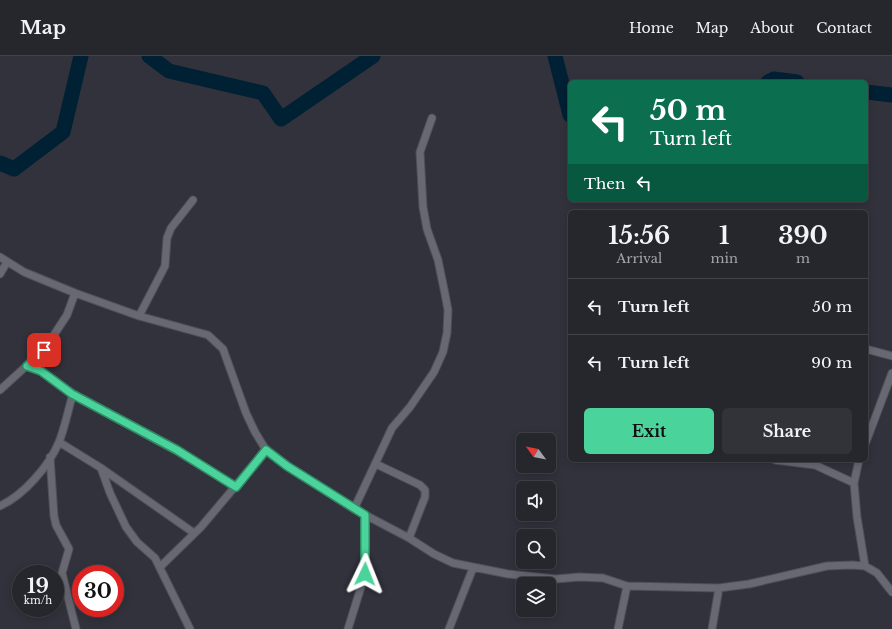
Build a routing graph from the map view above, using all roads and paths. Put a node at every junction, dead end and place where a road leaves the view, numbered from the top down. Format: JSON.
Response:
{"nodes":[{"id":1,"x":432,"y":118,"type":"dead end"},
{"id":2,"x":193,"y":200,"type":"dead end"},
{"id":3,"x":0,"y":257,"type":"edge"},
{"id":4,"x":6,"y":262,"type":"junction"},
{"id":5,"x":0,"y":274,"type":"edge"},
{"id":6,"x":76,"y":293,"type":"junction"},
{"id":7,"x":139,"y":316,"type":"junction"},
{"id":8,"x":868,"y":350,"type":"edge"},
{"id":9,"x":892,"y":356,"type":"edge"},
{"id":10,"x":27,"y":366,"type":"junction"},
{"id":11,"x":892,"y":373,"type":"edge"},
{"id":12,"x":0,"y":390,"type":"edge"},
{"id":13,"x":72,"y":394,"type":"junction"},
{"id":14,"x":868,"y":437,"type":"edge"},
{"id":15,"x":59,"y":442,"type":"junction"},
{"id":16,"x":266,"y":450,"type":"junction"},
{"id":17,"x":50,"y":457,"type":"junction"},
{"id":18,"x":791,"y":462,"type":"edge"},
{"id":19,"x":859,"y":462,"type":"edge"},
{"id":20,"x":376,"y":464,"type":"junction"},
{"id":21,"x":101,"y":468,"type":"junction"},
{"id":22,"x":854,"y":483,"type":"junction"},
{"id":23,"x":236,"y":487,"type":"junction"},
{"id":24,"x":0,"y":506,"type":"edge"},
{"id":25,"x":354,"y":509,"type":"junction"},
{"id":26,"x":365,"y":515,"type":"junction"},
{"id":27,"x":194,"y":533,"type":"junction"},
{"id":28,"x":409,"y":538,"type":"junction"},
{"id":29,"x":865,"y":566,"type":"junction"},
{"id":30,"x":160,"y":567,"type":"junction"},
{"id":31,"x":473,"y":568,"type":"junction"},
{"id":32,"x":627,"y":586,"type":"junction"},
{"id":33,"x":719,"y":588,"type":"junction"},
{"id":34,"x":892,"y":592,"type":"edge"},
{"id":35,"x":76,"y":629,"type":"edge"},
{"id":36,"x":190,"y":629,"type":"edge"},
{"id":37,"x":348,"y":629,"type":"edge"},
{"id":38,"x":449,"y":629,"type":"edge"},
{"id":39,"x":618,"y":629,"type":"edge"},
{"id":40,"x":712,"y":629,"type":"edge"}],
"edges":[{"from":1,"to":20,"type":"street"},
{"from":2,"to":7,"type":"street"},
{"from":3,"to":4,"type":"street"},
{"from":4,"to":5,"type":"street"},
{"from":4,"to":6,"type":"street"},
{"from":6,"to":7,"type":"street"},
{"from":6,"to":10,"type":"street"},
{"from":7,"to":16,"type":"street"},
{"from":8,"to":9,"type":"street"},
{"from":10,"to":12,"type":"street"},
{"from":10,"to":13,"type":"street"},
{"from":11,"to":14,"type":"street"},
{"from":13,"to":15,"type":"street"},
{"from":13,"to":23,"type":"street"},
{"from":15,"to":17,"type":"street"},
{"from":15,"to":21,"type":"street"},
{"from":16,"to":23,"type":"street"},
{"from":16,"to":25,"type":"street"},
{"from":17,"to":24,"type":"street"},
{"from":17,"to":35,"type":"street"},
{"from":18,"to":22,"type":"street"},
{"from":19,"to":22,"type":"street"},
{"from":20,"to":25,"type":"street"},
{"from":20,"to":28,"type":"street"},
{"from":21,"to":27,"type":"street"},
{"from":21,"to":30,"type":"street"},
{"from":22,"to":29,"type":"street"},
{"from":23,"to":27,"type":"street"},
{"from":25,"to":26,"type":"street"},
{"from":26,"to":28,"type":"street"},
{"from":26,"to":37,"type":"street"},
{"from":27,"to":30,"type":"street"},
{"from":28,"to":31,"type":"street"},
{"from":29,"to":33,"type":"street"},
{"from":29,"to":34,"type":"street"},
{"from":30,"to":36,"type":"street"},
{"from":31,"to":32,"type":"street"},
{"from":31,"to":38,"type":"street"},
{"from":32,"to":33,"type":"street"},
{"from":32,"to":39,"type":"street"},
{"from":33,"to":40,"type":"street"}]}
